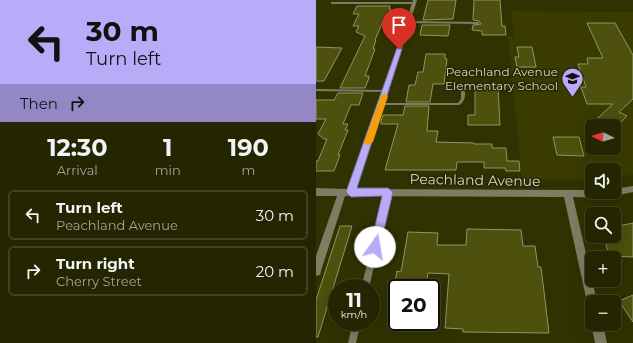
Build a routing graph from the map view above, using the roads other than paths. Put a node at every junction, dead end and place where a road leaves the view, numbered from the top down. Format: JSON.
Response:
{"nodes":[{"id":1,"x":414,"y":2,"type":"edge"},
{"id":2,"x":332,"y":3,"type":"dead end"},
{"id":3,"x":408,"y":22,"type":"junction"},
{"id":4,"x":478,"y":23,"type":"dead end"},
{"id":5,"x":463,"y":88,"type":"dead end"},
{"id":6,"x":316,"y":90,"type":"edge"},
{"id":7,"x":386,"y":90,"type":"junction"},
{"id":8,"x":382,"y":104,"type":"junction"},
{"id":9,"x":633,"y":189,"type":"edge"},
{"id":10,"x":316,"y":192,"type":"edge"},
{"id":11,"x":346,"y":192,"type":"junction"},
{"id":12,"x":388,"y":192,"type":"junction"},
{"id":13,"x":568,"y":194,"type":"junction"},
{"id":14,"x":316,"y":271,"type":"edge"},
{"id":15,"x":367,"y":279,"type":"edge"},
{"id":16,"x":590,"y":295,"type":"edge"},
{"id":17,"x":355,"y":331,"type":"edge"},
{"id":18,"x":598,"y":331,"type":"edge"},
{"id":19,"x":352,"y":343,"type":"edge"},
{"id":20,"x":601,"y":343,"type":"edge"}],
"edges":[{"from":1,"to":2,"type":"lane"},
{"from":1,"to":3,"type":"street"},
{"from":3,"to":4,"type":"lane"},
{"from":3,"to":7,"type":"street"},
{"from":5,"to":8,"type":"lane"},
{"from":6,"to":7,"type":"lane"},
{"from":7,"to":8,"type":"street"},
{"from":8,"to":11,"type":"street"},
{"from":9,"to":13,"type":"street","name":"Peachland Avenue"},
{"from":10,"to":11,"type":"street","name":"Peachland Avenue"},
{"from":11,"to":12,"type":"street","name":"Peachland Avenue"},
{"from":11,"to":14,"type":"street"},
{"from":12,"to":13,"type":"street","name":"Peachland Avenue"},
{"from":12,"to":15,"type":"lane"},
{"from":13,"to":16,"type":"street"},
{"from":17,"to":19,"type":"lane"},
{"from":18,"to":20,"type":"street"}]}
